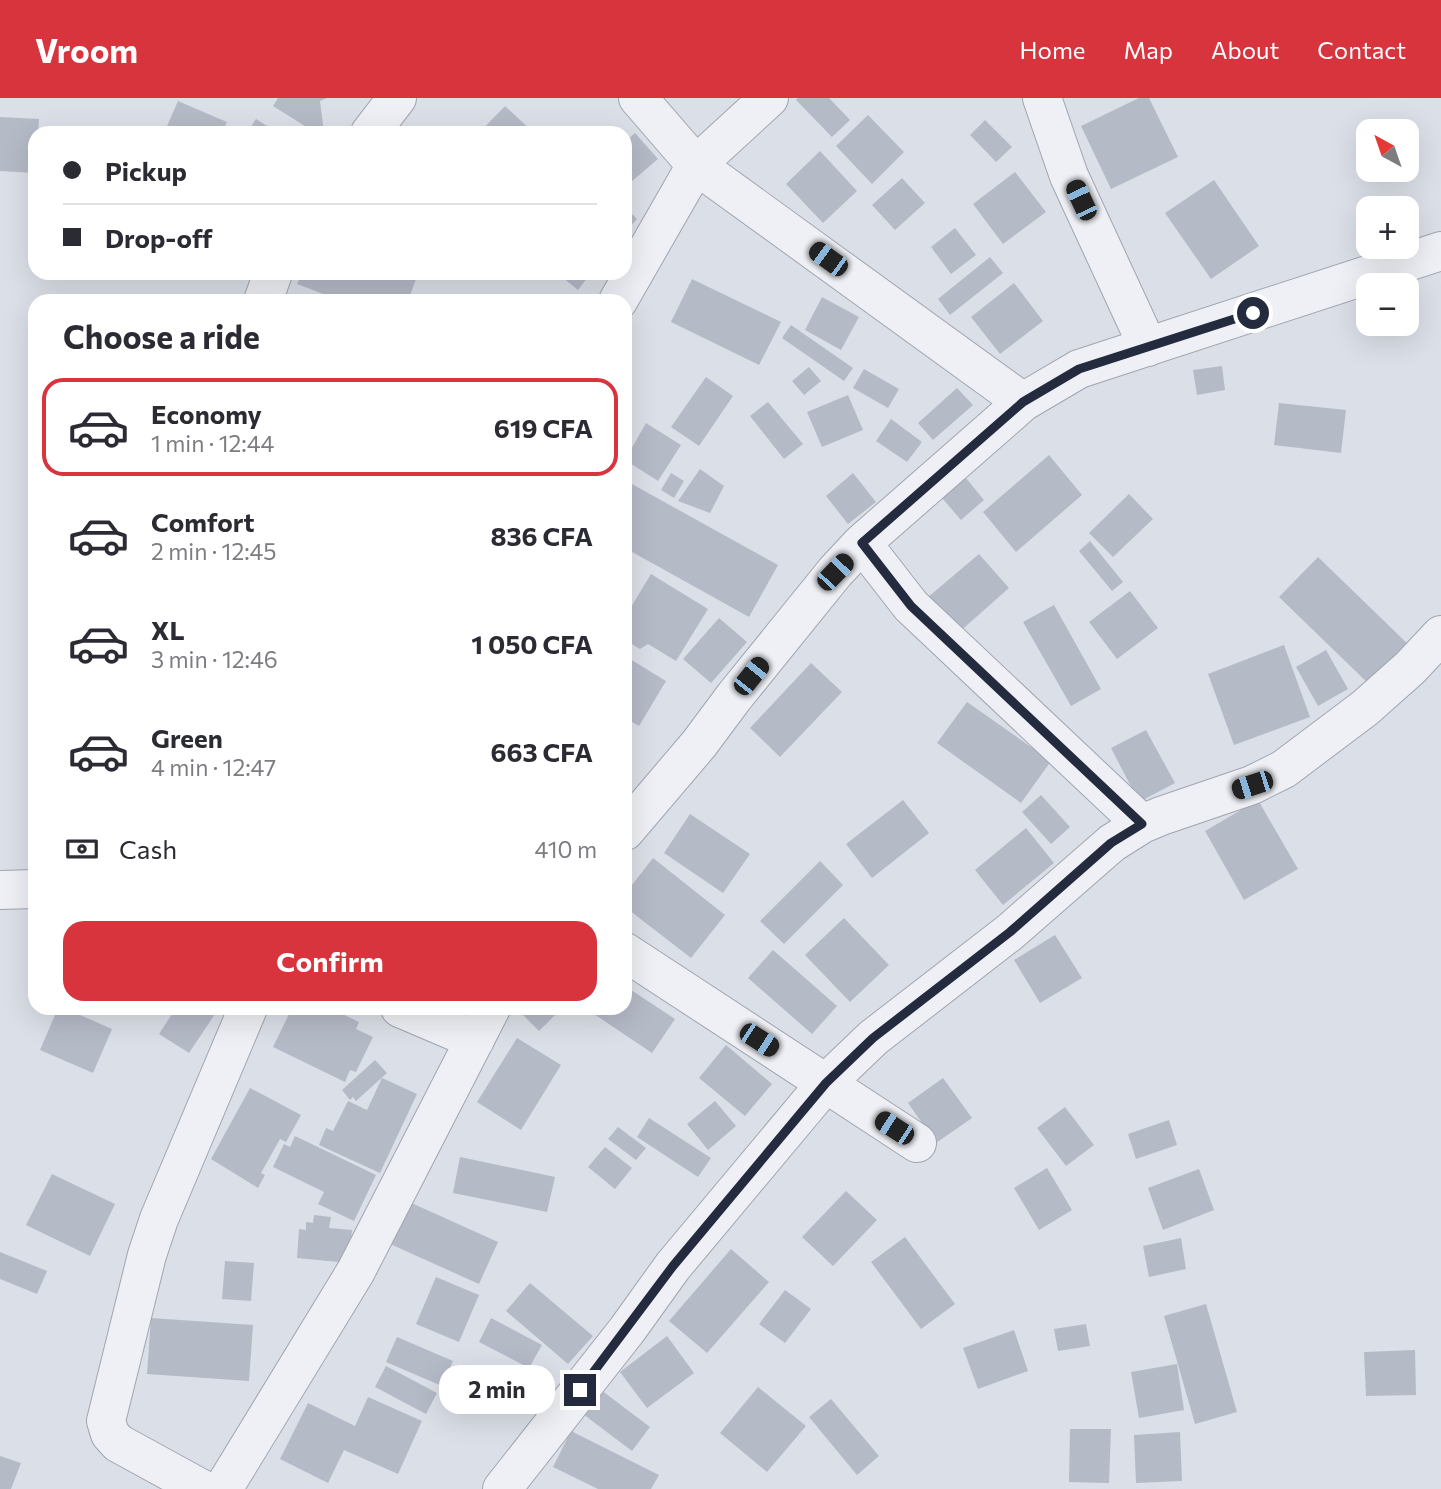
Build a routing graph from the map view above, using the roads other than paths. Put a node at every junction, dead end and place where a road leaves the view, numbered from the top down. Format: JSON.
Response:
{"nodes":[{"id":1,"x":397,"y":98,"type":"edge"},
{"id":2,"x":638,"y":98,"type":"edge"},
{"id":3,"x":769,"y":98,"type":"edge"},
{"id":4,"x":1042,"y":98,"type":"edge"},
{"id":5,"x":375,"y":126,"type":"edge"},
{"id":6,"x":696,"y":165,"type":"junction"},
{"id":7,"x":1441,"y":251,"type":"edge"},
{"id":8,"x":632,"y":277,"type":"edge"},
{"id":9,"x":1148,"y":347,"type":"junction"},
{"id":10,"x":1023,"y":402,"type":"junction"},
{"id":11,"x":862,"y":543,"type":"junction"},
{"id":12,"x":1441,"y":635,"type":"edge"},
{"id":13,"x":632,"y":823,"type":"edge"},
{"id":14,"x":1142,"y":824,"type":"junction"},
{"id":15,"x":28,"y":889,"type":"edge"},
{"id":16,"x":0,"y":891,"type":"edge"},
{"id":17,"x":632,"y":957,"type":"edge"},
{"id":18,"x":245,"y":1015,"type":"edge"},
{"id":19,"x":436,"y":1015,"type":"edge"},
{"id":20,"x":483,"y":1024,"type":"edge"},
{"id":21,"x":826,"y":1083,"type":"junction"},
{"id":22,"x":917,"y":1143,"type":"dead end"},
{"id":23,"x":202,"y":1489,"type":"edge"},
{"id":24,"x":223,"y":1489,"type":"edge"},
{"id":25,"x":502,"y":1489,"type":"edge"}],
"edges":[{"from":1,"to":5,"type":"street"},
{"from":2,"to":6,"type":"street"},
{"from":3,"to":6,"type":"street"},
{"from":4,"to":9,"type":"street"},
{"from":6,"to":8,"type":"street"},
{"from":6,"to":10,"type":"street"},
{"from":7,"to":9,"type":"street"},
{"from":9,"to":10,"type":"street"},
{"from":10,"to":11,"type":"street"},
{"from":11,"to":13,"type":"street"},
{"from":11,"to":14,"type":"street"},
{"from":12,"to":14,"type":"street"},
{"from":14,"to":21,"type":"street"},
{"from":15,"to":16,"type":"street"},
{"from":17,"to":21,"type":"street"},
{"from":18,"to":23,"type":"street"},
{"from":19,"to":20,"type":"street"},
{"from":20,"to":24,"type":"street"},
{"from":21,"to":22,"type":"street"},
{"from":21,"to":25,"type":"street"}]}
